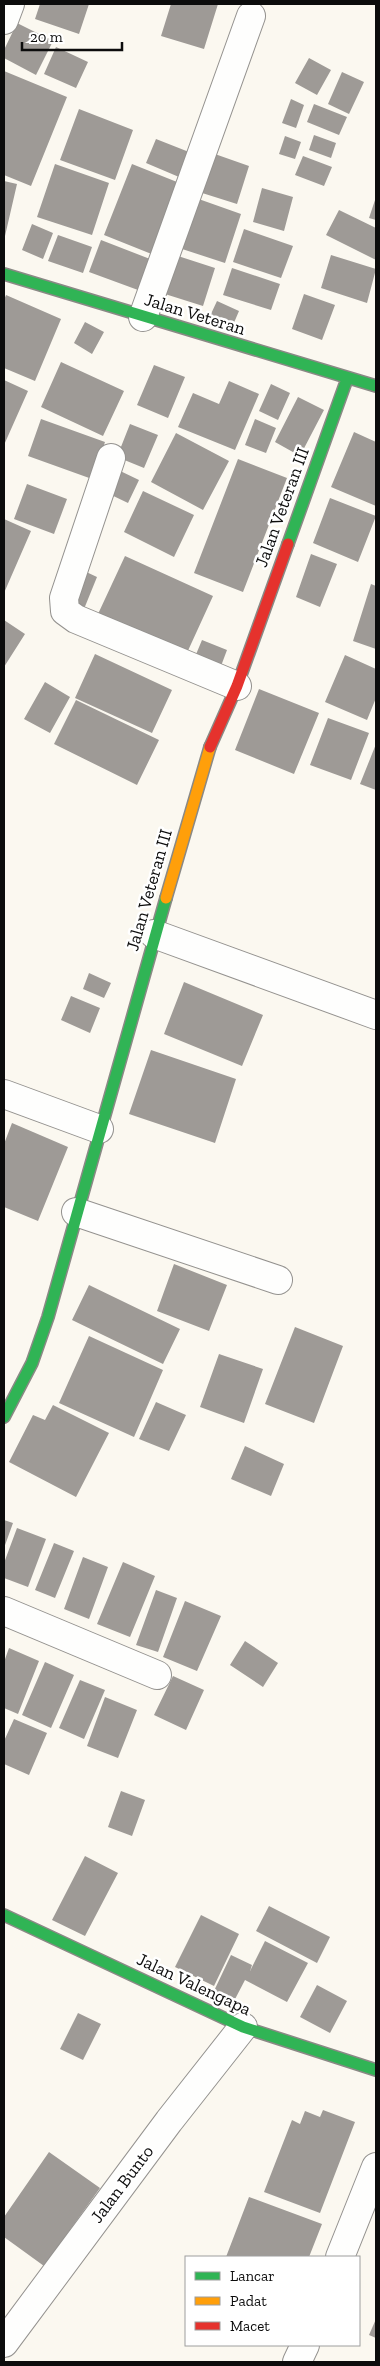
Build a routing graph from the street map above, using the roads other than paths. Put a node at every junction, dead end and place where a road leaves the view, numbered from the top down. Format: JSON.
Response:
{"nodes":[{"id":1,"x":10,"y":4,"type":"edge"},
{"id":2,"x":252,"y":16,"type":"dead end"},
{"id":3,"x":4,"y":20,"type":"edge"},
{"id":4,"x":4,"y":274,"type":"edge"},
{"id":5,"x":143,"y":317,"type":"junction"},
{"id":6,"x":347,"y":378,"type":"junction"},
{"id":7,"x":376,"y":386,"type":"edge"},
{"id":8,"x":112,"y":458,"type":"dead end"},
{"id":9,"x":237,"y":686,"type":"junction"},
{"id":10,"x":154,"y":934,"type":"junction"},
{"id":11,"x":376,"y":1015,"type":"edge"},
{"id":12,"x":4,"y":1094,"type":"edge"},
{"id":13,"x":99,"y":1129,"type":"junction"},
{"id":14,"x":76,"y":1212,"type":"junction"},
{"id":15,"x":278,"y":1280,"type":"dead end"},
{"id":16,"x":4,"y":1417,"type":"edge"},
{"id":17,"x":4,"y":1611,"type":"edge"},
{"id":18,"x":157,"y":1675,"type":"dead end"},
{"id":19,"x":4,"y":1915,"type":"edge"},
{"id":20,"x":243,"y":2027,"type":"junction"},
{"id":21,"x":376,"y":2070,"type":"edge"},
{"id":22,"x":376,"y":2167,"type":"edge"},
{"id":23,"x":340,"y":2256,"type":"edge"},
{"id":24,"x":4,"y":2343,"type":"edge"},
{"id":25,"x":305,"y":2346,"type":"edge"},
{"id":26,"x":297,"y":2362,"type":"edge"}],
"edges":[{"from":1,"to":3,"type":"street"},
{"from":2,"to":5,"type":"street"},
{"from":4,"to":5,"type":"street","name":"Jalan Veteran"},
{"from":5,"to":6,"type":"street","name":"Jalan Veteran"},
{"from":6,"to":7,"type":"street","name":"Jalan Veteran"},
{"from":6,"to":9,"type":"street","name":"Jalan Veteran III"},
{"from":8,"to":9,"type":"street"},
{"from":9,"to":10,"type":"street","name":"Jalan Veteran III"},
{"from":10,"to":11,"type":"street"},
{"from":10,"to":13,"type":"street","name":"Jalan Veteran III"},
{"from":12,"to":13,"type":"street"},
{"from":13,"to":14,"type":"street","name":"Jalan Veteran III"},
{"from":14,"to":15,"type":"street"},
{"from":14,"to":16,"type":"street","name":"Jalan Veteran III"},
{"from":17,"to":18,"type":"street"},
{"from":19,"to":20,"type":"street","name":"Jalan Valengapa"},
{"from":20,"to":21,"type":"street","name":"Jalan Valengapa"},
{"from":20,"to":24,"type":"street","name":"Jalan Bunto"},
{"from":22,"to":23,"type":"street"},
{"from":25,"to":26,"type":"street"}]}
